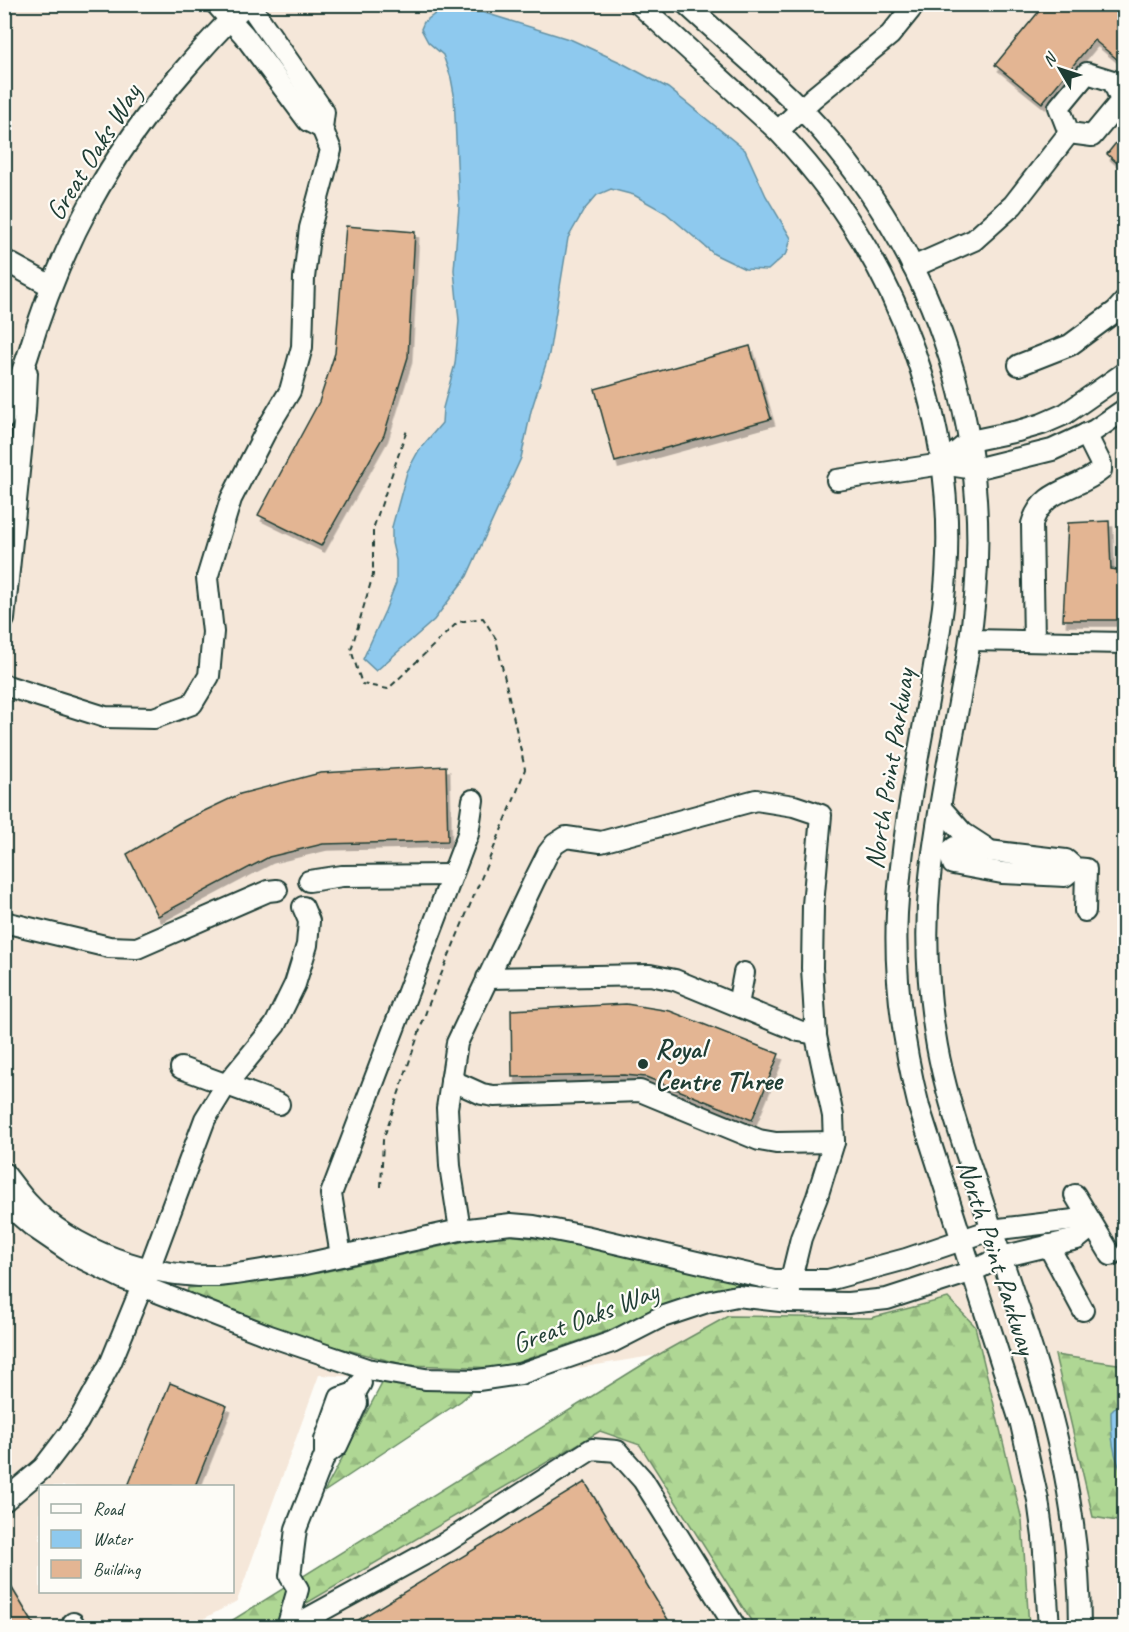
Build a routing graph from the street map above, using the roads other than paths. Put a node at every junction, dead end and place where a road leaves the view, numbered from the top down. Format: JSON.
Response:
{"nodes":[{"id":1,"x":216,"y":4,"type":"edge"},
{"id":2,"x":248,"y":4,"type":"edge"},
{"id":3,"x":639,"y":4,"type":"edge"},
{"id":4,"x":686,"y":4,"type":"edge"},
{"id":5,"x":915,"y":4,"type":"edge"},
{"id":6,"x":230,"y":20,"type":"junction"},
{"id":7,"x":801,"y":109,"type":"junction"},
{"id":8,"x":322,"y":128,"type":"junction"},
{"id":9,"x":778,"y":131,"type":"junction"},
{"id":10,"x":1069,"y":133,"type":"dead end"},
{"id":11,"x":4,"y":260,"type":"edge"},
{"id":12,"x":914,"y":267,"type":"junction"},
{"id":13,"x":51,"y":286,"type":"junction"},
{"id":14,"x":1125,"y":302,"type":"edge"},
{"id":15,"x":1019,"y":365,"type":"dead end"},
{"id":16,"x":1125,"y":373,"type":"edge"},
{"id":17,"x":1125,"y":410,"type":"edge"},
{"id":18,"x":10,"y":413,"type":"edge"},
{"id":19,"x":1086,"y":434,"type":"junction"},
{"id":20,"x":970,"y":441,"type":"junction"},
{"id":21,"x":942,"y":464,"type":"junction"},
{"id":22,"x":975,"y":469,"type":"junction"},
{"id":23,"x":837,"y":480,"type":"dead end"},
{"id":24,"x":4,"y":619,"type":"edge"},
{"id":25,"x":970,"y":640,"type":"junction"},
{"id":26,"x":1034,"y":641,"type":"junction"},
{"id":27,"x":1125,"y":643,"type":"edge"},
{"id":28,"x":4,"y":684,"type":"edge"},
{"id":29,"x":473,"y":800,"type":"dead end"},
{"id":30,"x":941,"y":808,"type":"junction"},
{"id":31,"x":941,"y":850,"type":"junction"},
{"id":32,"x":991,"y":851,"type":"junction"},
{"id":33,"x":1075,"y":868,"type":"junction"},
{"id":34,"x":452,"y":875,"type":"junction"},
{"id":35,"x":309,"y":881,"type":"dead end"},
{"id":36,"x":277,"y":890,"type":"dead end"},
{"id":37,"x":303,"y":906,"type":"dead end"},
{"id":38,"x":1085,"y":911,"type":"dead end"},
{"id":39,"x":4,"y":922,"type":"edge"},
{"id":40,"x":744,"y":973,"type":"dead end"},
{"id":41,"x":487,"y":978,"type":"junction"},
{"id":42,"x":738,"y":1005,"type":"junction"},
{"id":43,"x":816,"y":1034,"type":"junction"},
{"id":44,"x":181,"y":1068,"type":"dead end"},
{"id":45,"x":451,"y":1080,"type":"junction"},
{"id":46,"x":226,"y":1085,"type":"junction"},
{"id":47,"x":279,"y":1104,"type":"dead end"},
{"id":48,"x":834,"y":1142,"type":"junction"},
{"id":49,"x":4,"y":1173,"type":"edge"},
{"id":50,"x":1075,"y":1194,"type":"dead end"},
{"id":51,"x":4,"y":1202,"type":"edge"},
{"id":52,"x":1093,"y":1226,"type":"junction"},
{"id":53,"x":460,"y":1230,"type":"junction"},
{"id":54,"x":991,"y":1230,"type":"junction"},
{"id":55,"x":962,"y":1241,"type":"junction"},
{"id":56,"x":1048,"y":1245,"type":"junction"},
{"id":57,"x":1111,"y":1255,"type":"dead end"},
{"id":58,"x":341,"y":1256,"type":"junction"},
{"id":59,"x":1001,"y":1257,"type":"junction"},
{"id":60,"x":973,"y":1271,"type":"junction"},
{"id":61,"x":145,"y":1277,"type":"junction"},
{"id":62,"x":791,"y":1279,"type":"junction"},
{"id":63,"x":789,"y":1302,"type":"junction"},
{"id":64,"x":1083,"y":1310,"type":"dead end"},
{"id":65,"x":367,"y":1370,"type":"junction"},
{"id":66,"x":4,"y":1501,"type":"edge"},
{"id":67,"x":289,"y":1628,"type":"edge"},
{"id":68,"x":736,"y":1628,"type":"edge"},
{"id":69,"x":1049,"y":1628,"type":"edge"},
{"id":70,"x":1080,"y":1628,"type":"edge"}],
"edges":[{"from":1,"to":6,"type":"street"},
{"from":2,"to":6,"type":"street","name":"Great Oaks Way"},
{"from":2,"to":8,"type":"street"},
{"from":3,"to":9,"type":"street","name":"North Point Parkway"},
{"from":4,"to":7,"type":"street","name":"North Point Parkway"},
{"from":5,"to":7,"type":"street"},
{"from":6,"to":8,"type":"street"},
{"from":6,"to":13,"type":"street","name":"Great Oaks Way"},
{"from":7,"to":9,"type":"street"},
{"from":7,"to":12,"type":"street","name":"North Point Parkway"},
{"from":8,"to":28,"type":"street"},
{"from":9,"to":21,"type":"street","name":"North Point Parkway"},
{"from":10,"to":12,"type":"street"},
{"from":11,"to":13,"type":"street"},
{"from":12,"to":20,"type":"street","name":"North Point Parkway"},
{"from":13,"to":18,"type":"street","name":"Great Oaks Way"},
{"from":14,"to":15,"type":"street"},
{"from":16,"to":20,"type":"street"},
{"from":17,"to":19,"type":"street"},
{"from":18,"to":24,"type":"street","name":"Great Oaks Way"},
{"from":19,"to":22,"type":"street"},
{"from":19,"to":26,"type":"street"},
{"from":20,"to":21,"type":"street"},
{"from":20,"to":22,"type":"street","name":"North Point Parkway"},
{"from":21,"to":22,"type":"street"},
{"from":21,"to":23,"type":"street"},
{"from":21,"to":55,"type":"street","name":"North Point Parkway"},
{"from":22,"to":25,"type":"street","name":"North Point Parkway"},
{"from":25,"to":26,"type":"street"},
{"from":25,"to":30,"type":"street","name":"North Point Parkway"},
{"from":26,"to":27,"type":"street"},
{"from":29,"to":34,"type":"street"},
{"from":30,"to":31,"type":"street","name":"North Point Parkway"},
{"from":30,"to":32,"type":"street"},
{"from":31,"to":32,"type":"street"},
{"from":31,"to":33,"type":"street"},
{"from":31,"to":54,"type":"street","name":"North Point Parkway"},
{"from":32,"to":33,"type":"street"},
{"from":33,"to":38,"type":"street"},
{"from":34,"to":35,"type":"street"},
{"from":34,"to":58,"type":"street"},
{"from":36,"to":39,"type":"street"},
{"from":37,"to":46,"type":"street"},
{"from":40,"to":42,"type":"street"},
{"from":41,"to":42,"type":"street"},
{"from":41,"to":43,"type":"street"},
{"from":41,"to":45,"type":"street"},
{"from":42,"to":43,"type":"street"},
{"from":43,"to":48,"type":"street"},
{"from":44,"to":46,"type":"street"},
{"from":45,"to":48,"type":"street"},
{"from":45,"to":53,"type":"street"},
{"from":46,"to":47,"type":"street"},
{"from":46,"to":61,"type":"street"},
{"from":48,"to":62,"type":"street"},
{"from":49,"to":61,"type":"street","name":"Great Oaks Way"},
{"from":50,"to":52,"type":"street"},
{"from":51,"to":61,"type":"street","name":"Great Oaks Way"},
{"from":52,"to":54,"type":"street","name":"Great Oaks Way"},
{"from":52,"to":56,"type":"street","name":"Great Oaks Way"},
{"from":52,"to":57,"type":"street"},
{"from":53,"to":58,"type":"street","name":"Great Oaks Way"},
{"from":53,"to":62,"type":"street","name":"Great Oaks Way"},
{"from":54,"to":55,"type":"street","name":"Great Oaks Way"},
{"from":54,"to":59,"type":"street","name":"North Point Parkway"},
{"from":55,"to":60,"type":"street","name":"North Point Parkway"},
{"from":55,"to":62,"type":"street","name":"Great Oaks Way"},
{"from":56,"to":59,"type":"street","name":"Great Oaks Way"},
{"from":56,"to":64,"type":"street"},
{"from":58,"to":61,"type":"street","name":"Great Oaks Way"},
{"from":59,"to":60,"type":"street","name":"Great Oaks Way"},
{"from":59,"to":70,"type":"street","name":"North Point Parkway"},
{"from":60,"to":63,"type":"street","name":"Great Oaks Way"},
{"from":60,"to":69,"type":"street","name":"North Point Parkway"},
{"from":61,"to":65,"type":"street","name":"Great Oaks Way"},
{"from":61,"to":66,"type":"street"},
{"from":62,"to":63,"type":"street"},
{"from":63,"to":65,"type":"street","name":"Great Oaks Way"},
{"from":65,"to":67,"type":"street"},
{"from":67,"to":68,"type":"street"}]}
